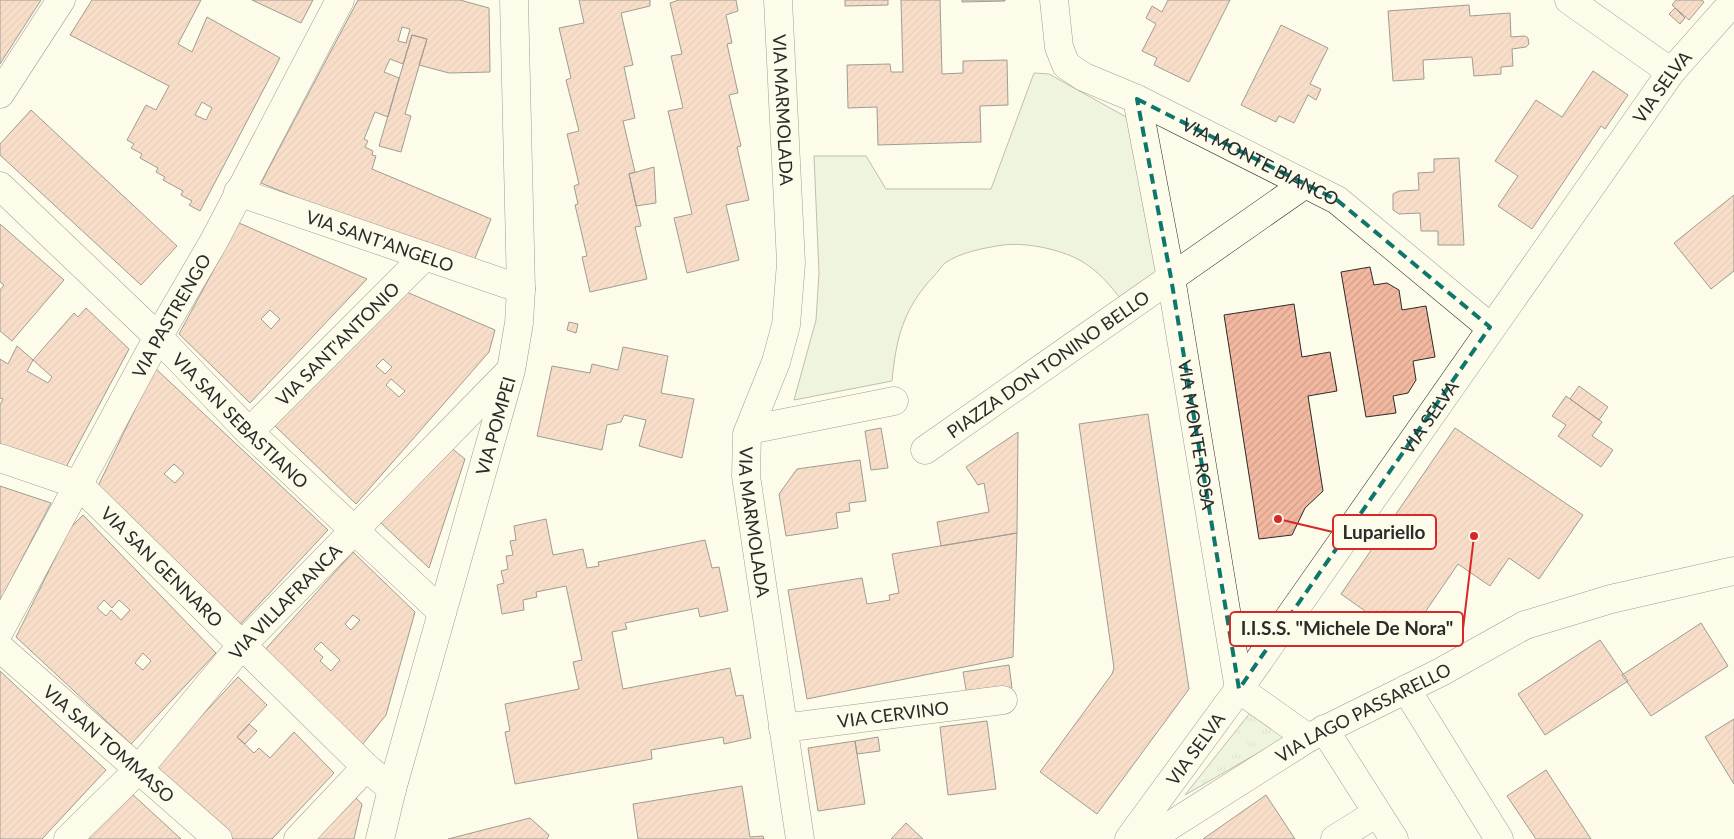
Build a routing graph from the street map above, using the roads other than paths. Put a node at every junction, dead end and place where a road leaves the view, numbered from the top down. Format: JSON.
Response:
{"nodes":[{"id":1,"x":61,"y":0,"type":"edge"},
{"id":2,"x":340,"y":0,"type":"edge"},
{"id":3,"x":514,"y":0,"type":"edge"},
{"id":4,"x":778,"y":0,"type":"edge"},
{"id":5,"x":1054,"y":0,"type":"edge"},
{"id":6,"x":1570,"y":0,"type":"edge"},
{"id":7,"x":1734,"y":1,"type":"edge"},
{"id":8,"x":1671,"y":72,"type":"junction"},
{"id":9,"x":0,"y":94,"type":"edge"},
{"id":10,"x":1137,"y":99,"type":"junction"},
{"id":11,"x":1305,"y":184,"type":"junction"},
{"id":12,"x":0,"y":186,"type":"edge"},
{"id":13,"x":238,"y":192,"type":"junction"},
{"id":14,"x":425,"y":256,"type":"junction"},
{"id":15,"x":1171,"y":278,"type":"junction"},
{"id":16,"x":521,"y":289,"type":"junction"},
{"id":17,"x":1490,"y":327,"type":"junction"},
{"id":18,"x":158,"y":338,"type":"junction"},
{"id":19,"x":511,"y":370,"type":"junction"},
{"id":20,"x":894,"y":401,"type":"dead end"},
{"id":21,"x":749,"y":430,"type":"junction"},
{"id":22,"x":249,"y":432,"type":"junction"},
{"id":23,"x":925,"y":450,"type":"dead end"},
{"id":24,"x":0,"y":458,"type":"edge"},
{"id":25,"x":80,"y":485,"type":"junction"},
{"id":26,"x":354,"y":530,"type":"junction"},
{"id":27,"x":1734,"y":571,"type":"edge"},
{"id":28,"x":442,"y":612,"type":"junction"},
{"id":29,"x":0,"y":630,"type":"edge"},
{"id":30,"x":242,"y":644,"type":"junction"},
{"id":31,"x":0,"y":648,"type":"edge"},
{"id":32,"x":1239,"y":689,"type":"junction"},
{"id":33,"x":1406,"y":689,"type":"junction"},
{"id":34,"x":1004,"y":700,"type":"dead end"},
{"id":35,"x":784,"y":728,"type":"junction"},
{"id":36,"x":1316,"y":734,"type":"junction"},
{"id":37,"x":366,"y":767,"type":"junction"},
{"id":38,"x":139,"y":769,"type":"junction"},
{"id":39,"x":392,"y":789,"type":"junction"},
{"id":40,"x":1377,"y":813,"type":"junction"},
{"id":41,"x":386,"y":836,"type":"edge"},
{"id":42,"x":68,"y":839,"type":"edge"},
{"id":43,"x":218,"y":839,"type":"edge"},
{"id":44,"x":298,"y":839,"type":"edge"},
{"id":45,"x":800,"y":839,"type":"edge"},
{"id":46,"x":1129,"y":839,"type":"edge"},
{"id":47,"x":1148,"y":839,"type":"edge"},
{"id":48,"x":1335,"y":839,"type":"edge"},
{"id":49,"x":1394,"y":839,"type":"edge"},
{"id":50,"x":1499,"y":839,"type":"edge"}],
"edges":[{"from":1,"to":9,"type":"street"},
{"from":2,"to":13,"type":"street","name":"VIA PASTRENGO"},
{"from":3,"to":16,"type":"street","name":"VIA POMPEI"},
{"from":4,"to":21,"type":"street","name":"VIA MARMOLADA"},
{"from":5,"to":10,"type":"street","name":"VIA MONTE BIANCO"},
{"from":6,"to":8,"type":"street"},
{"from":7,"to":8,"type":"street","name":"VIA SELVA"},
{"from":8,"to":17,"type":"street","name":"VIA SELVA"},
{"from":10,"to":11,"type":"street","name":"VIA MONTE BIANCO"},
{"from":10,"to":15,"type":"street","name":"VIA MONTE ROSA"},
{"from":11,"to":15,"type":"street","name":"PIAZZA DON TONINO BELLO"},
{"from":11,"to":17,"type":"street","name":"VIA MONTE BIANCO"},
{"from":12,"to":18,"type":"street","name":"VIA SAN SEBASTIANO"},
{"from":13,"to":14,"type":"street","name":"VIA SANT'ANGELO"},
{"from":13,"to":18,"type":"street","name":"VIA PASTRENGO"},
{"from":14,"to":16,"type":"street","name":"VIA SANT'ANGELO"},
{"from":14,"to":22,"type":"street","name":"VIA SANT'ANTONIO"},
{"from":15,"to":23,"type":"street","name":"PIAZZA DON TONINO BELLO"},
{"from":15,"to":32,"type":"street","name":"VIA MONTE ROSA"},
{"from":16,"to":19,"type":"street","name":"VIA POMPEI"},
{"from":17,"to":32,"type":"street","name":"VIA SELVA"},
{"from":18,"to":22,"type":"street","name":"VIA SAN SEBASTIANO"},
{"from":18,"to":25,"type":"street","name":"VIA PASTRENGO"},
{"from":19,"to":26,"type":"street","name":"VIA VILLAFRANCA"},
{"from":19,"to":28,"type":"street","name":"VIA POMPEI"},
{"from":20,"to":21,"type":"street"},
{"from":21,"to":35,"type":"street","name":"VIA MARMOLADA"},
{"from":22,"to":26,"type":"street","name":"VIA SAN SEBASTIANO"},
{"from":24,"to":25,"type":"street","name":"VIA SAN GENNARO"},
{"from":25,"to":29,"type":"street","name":"VIA PASTRENGO"},
{"from":25,"to":30,"type":"street","name":"VIA SAN GENNARO"},
{"from":26,"to":28,"type":"street","name":"VIA SAN SEBASTIANO"},
{"from":26,"to":30,"type":"street","name":"VIA VILLAFRANCA"},
{"from":27,"to":33,"type":"street","name":"VIA LAGO PASSARELLO"},
{"from":28,"to":39,"type":"street","name":"VIA POMPEI"},
{"from":30,"to":37,"type":"street","name":"VIA SAN GENNARO"},
{"from":30,"to":38,"type":"street","name":"VIA VILLAFRANCA"},
{"from":31,"to":38,"type":"street","name":"VIA SAN TOMMASO"},
{"from":32,"to":36,"type":"street"},
{"from":32,"to":46,"type":"street","name":"VIA SELVA"},
{"from":33,"to":36,"type":"street","name":"VIA LAGO PASSARELLO"},
{"from":33,"to":50,"type":"street"},
{"from":34,"to":35,"type":"street","name":"VIA CERVINO"},
{"from":35,"to":45,"type":"street","name":"VIA MARMOLADA"},
{"from":36,"to":40,"type":"street"},
{"from":36,"to":47,"type":"street","name":"VIA LAGO PASSARELLO"},
{"from":37,"to":39,"type":"street","name":"VIA SAN GENNARO"},
{"from":37,"to":44,"type":"street"},
{"from":38,"to":42,"type":"street","name":"VIA VILLAFRANCA"},
{"from":38,"to":43,"type":"street","name":"VIA SAN TOMMASO"},
{"from":39,"to":41,"type":"street","name":"VIA POMPEI"},
{"from":40,"to":48,"type":"street"},
{"from":40,"to":49,"type":"street"}]}
